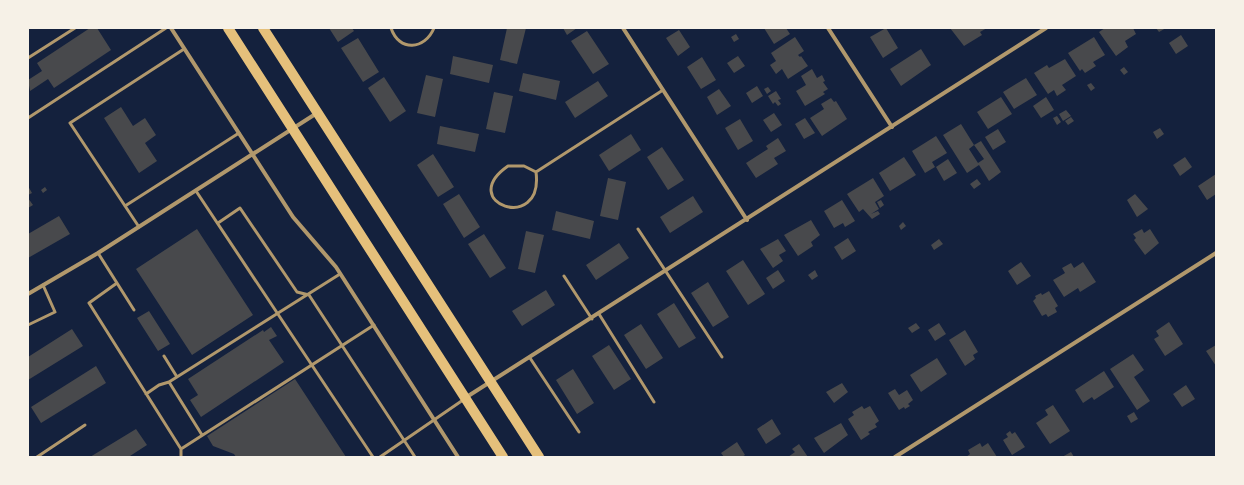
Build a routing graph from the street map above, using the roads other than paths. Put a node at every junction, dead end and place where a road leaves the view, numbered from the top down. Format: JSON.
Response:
{"nodes":[{"id":1,"x":75,"y":28,"type":"edge"},
{"id":2,"x":166,"y":28,"type":"edge"},
{"id":3,"x":171,"y":28,"type":"edge"},
{"id":4,"x":228,"y":28,"type":"edge"},
{"id":5,"x":262,"y":28,"type":"edge"},
{"id":6,"x":391,"y":28,"type":"edge"},
{"id":7,"x":434,"y":28,"type":"edge"},
{"id":8,"x":623,"y":28,"type":"edge"},
{"id":9,"x":828,"y":28,"type":"edge"},
{"id":10,"x":1046,"y":28,"type":"edge"},
{"id":11,"x":1039,"y":30,"type":"edge"},
{"id":12,"x":184,"y":49,"type":"junction"},
{"id":13,"x":28,"y":58,"type":"edge"},
{"id":14,"x":663,"y":90,"type":"junction"},
{"id":15,"x":317,"y":113,"type":"junction"},
{"id":16,"x":28,"y":118,"type":"edge"},
{"id":17,"x":892,"y":127,"type":"junction"},
{"id":18,"x":293,"y":129,"type":"junction"},
{"id":19,"x":239,"y":133,"type":"junction"},
{"id":20,"x":253,"y":155,"type":"junction"},
{"id":21,"x":536,"y":172,"type":"junction"},
{"id":22,"x":196,"y":191,"type":"junction"},
{"id":23,"x":124,"y":206,"type":"junction"},
{"id":24,"x":747,"y":220,"type":"junction"},
{"id":25,"x":218,"y":223,"type":"junction"},
{"id":26,"x":139,"y":227,"type":"junction"},
{"id":27,"x":638,"y":229,"type":"dead end"},
{"id":28,"x":98,"y":253,"type":"junction"},
{"id":29,"x":1216,"y":253,"type":"edge"},
{"id":30,"x":666,"y":271,"type":"junction"},
{"id":31,"x":340,"y":274,"type":"junction"},
{"id":32,"x":564,"y":276,"type":"dead end"},
{"id":33,"x":117,"y":283,"type":"junction"},
{"id":34,"x":43,"y":285,"type":"junction"},
{"id":35,"x":28,"y":294,"type":"edge"},
{"id":36,"x":309,"y":295,"type":"junction"},
{"id":37,"x":134,"y":310,"type":"dead end"},
{"id":38,"x":278,"y":314,"type":"junction"},
{"id":39,"x":599,"y":314,"type":"junction"},
{"id":40,"x":592,"y":319,"type":"junction"},
{"id":41,"x":28,"y":325,"type":"edge"},
{"id":42,"x":374,"y":325,"type":"junction"},
{"id":43,"x":342,"y":345,"type":"junction"},
{"id":44,"x":164,"y":356,"type":"dead end"},
{"id":45,"x":722,"y":357,"type":"dead end"},
{"id":46,"x":530,"y":358,"type":"junction"},
{"id":47,"x":312,"y":364,"type":"junction"},
{"id":48,"x":177,"y":377,"type":"junction"},
{"id":49,"x":169,"y":382,"type":"junction"},
{"id":50,"x":491,"y":382,"type":"junction"},
{"id":51,"x":146,"y":394,"type":"junction"},
{"id":52,"x":465,"y":399,"type":"junction"},
{"id":53,"x":654,"y":402,"type":"dead end"},
{"id":54,"x":433,"y":419,"type":"junction"},
{"id":55,"x":85,"y":424,"type":"dead end"},
{"id":56,"x":579,"y":432,"type":"dead end"},
{"id":57,"x":202,"y":435,"type":"junction"},
{"id":58,"x":404,"y":440,"type":"junction"},
{"id":59,"x":180,"y":449,"type":"junction"},
{"id":60,"x":37,"y":457,"type":"edge"},
{"id":61,"x":181,"y":457,"type":"edge"},
{"id":62,"x":372,"y":457,"type":"edge"},
{"id":63,"x":380,"y":457,"type":"edge"},
{"id":64,"x":415,"y":457,"type":"edge"},
{"id":65,"x":458,"y":457,"type":"edge"},
{"id":66,"x":503,"y":457,"type":"edge"},
{"id":67,"x":539,"y":457,"type":"edge"},
{"id":68,"x":895,"y":457,"type":"edge"}],
"edges":[{"from":1,"to":13,"type":"lane"},
{"from":2,"to":16,"type":"lane"},
{"from":3,"to":12,"type":"street"},
{"from":4,"to":18,"type":"main road"},
{"from":5,"to":15,"type":"main road"},
{"from":6,"to":7,"type":"lane"},
{"from":8,"to":14,"type":"street"},
{"from":9,"to":17,"type":"street"},
{"from":10,"to":11,"type":"street"},
{"from":11,"to":17,"type":"street"},
{"from":12,"to":19,"type":"street"},
{"from":12,"to":23,"type":"lane"},
{"from":14,"to":21,"type":"lane"},
{"from":14,"to":24,"type":"street"},
{"from":15,"to":18,"type":"street"},
{"from":15,"to":50,"type":"main road"},
{"from":17,"to":24,"type":"street"},
{"from":18,"to":20,"type":"street"},
{"from":18,"to":52,"type":"main road"},
{"from":19,"to":20,"type":"street"},
{"from":19,"to":23,"type":"lane"},
{"from":20,"to":22,"type":"street"},
{"from":20,"to":31,"type":"street"},
{"from":21,"to":21,"type":"lane"},
{"from":22,"to":25,"type":"lane"},
{"from":22,"to":26,"type":"street"},
{"from":23,"to":26,"type":"lane"},
{"from":24,"to":30,"type":"street"},
{"from":25,"to":36,"type":"lane"},
{"from":25,"to":38,"type":"lane"},
{"from":26,"to":28,"type":"street"},
{"from":27,"to":30,"type":"lane"},
{"from":28,"to":33,"type":"lane"},
{"from":28,"to":34,"type":"street"},
{"from":29,"to":68,"type":"street"},
{"from":30,"to":39,"type":"street"},
{"from":30,"to":45,"type":"lane"},
{"from":31,"to":36,"type":"lane"},
{"from":31,"to":42,"type":"street"},
{"from":32,"to":40,"type":"lane"},
{"from":33,"to":37,"type":"lane"},
{"from":33,"to":51,"type":"lane"},
{"from":34,"to":35,"type":"street"},
{"from":34,"to":41,"type":"lane"},
{"from":36,"to":38,"type":"lane"},
{"from":36,"to":43,"type":"lane"},
{"from":38,"to":47,"type":"lane"},
{"from":38,"to":48,"type":"lane"},
{"from":39,"to":40,"type":"street"},
{"from":39,"to":53,"type":"lane"},
{"from":40,"to":46,"type":"street"},
{"from":42,"to":43,"type":"lane"},
{"from":42,"to":54,"type":"street"},
{"from":43,"to":47,"type":"lane"},
{"from":43,"to":58,"type":"lane"},
{"from":44,"to":48,"type":"lane"},
{"from":46,"to":50,"type":"street"},
{"from":46,"to":56,"type":"lane"},
{"from":47,"to":57,"type":"lane"},
{"from":47,"to":62,"type":"lane"},
{"from":48,"to":49,"type":"lane"},
{"from":49,"to":51,"type":"lane"},
{"from":49,"to":57,"type":"lane"},
{"from":50,"to":52,"type":"street"},
{"from":50,"to":67,"type":"main road"},
{"from":51,"to":59,"type":"lane"},
{"from":52,"to":54,"type":"lane"},
{"from":52,"to":66,"type":"main road"},
{"from":54,"to":58,"type":"lane"},
{"from":54,"to":65,"type":"street"},
{"from":55,"to":60,"type":"lane"},
{"from":57,"to":59,"type":"lane"},
{"from":58,"to":63,"type":"lane"},
{"from":58,"to":64,"type":"lane"},
{"from":59,"to":61,"type":"lane"}]}
